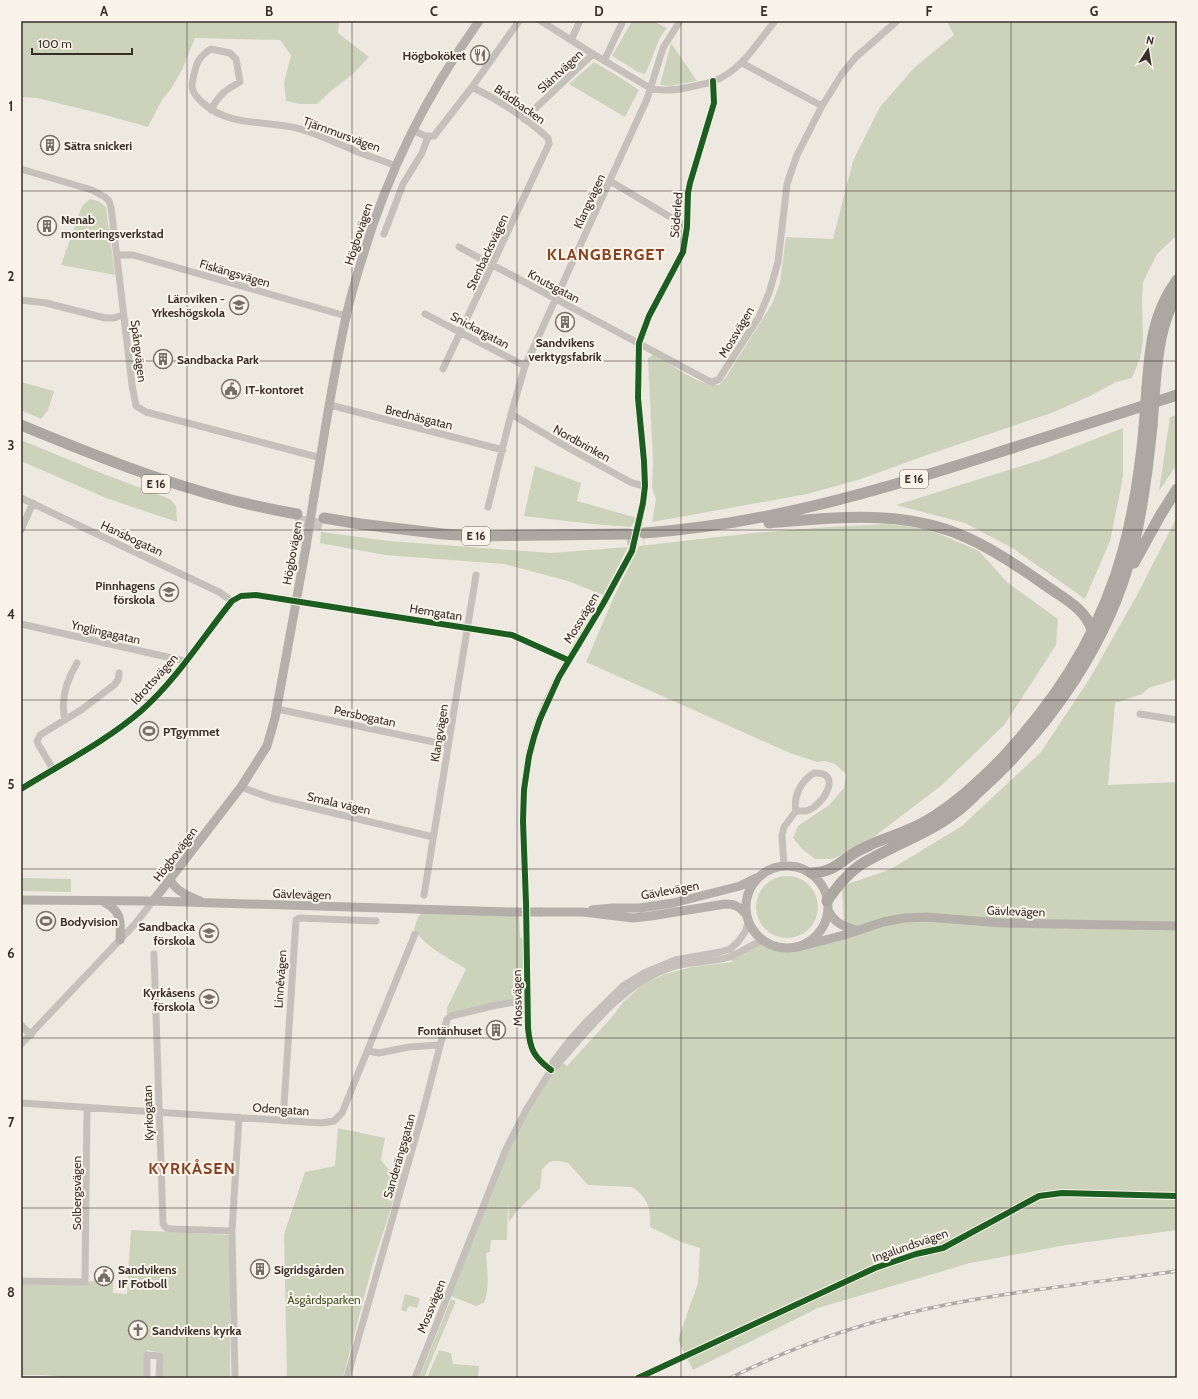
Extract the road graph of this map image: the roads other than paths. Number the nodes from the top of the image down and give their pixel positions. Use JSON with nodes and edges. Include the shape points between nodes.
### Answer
{"nodes":[{"id":1,"x":479,"y":21,"type":"edge"},
{"id":2,"x":519,"y":21,"type":"edge"},
{"id":3,"x":540,"y":21,"type":"edge"},
{"id":4,"x":580,"y":21,"type":"edge"},
{"id":5,"x":623,"y":21,"type":"edge"},
{"id":6,"x":680,"y":21,"type":"edge"},
{"id":7,"x":775,"y":21,"type":"edge"},
{"id":8,"x":896,"y":21,"type":"edge"},
{"id":9,"x":571,"y":40,"type":"junction"},
{"id":10,"x":593,"y":54,"type":"junction"},
{"id":11,"x":604,"y":61,"type":"junction"},
{"id":12,"x":742,"y":63,"type":"junction"},
{"id":13,"x":713,"y":81,"type":"junction"},
{"id":14,"x":472,"y":87,"type":"junction"},
{"id":15,"x":650,"y":88,"type":"junction"},
{"id":16,"x":822,"y":106,"type":"junction"},
{"id":17,"x":211,"y":110,"type":"junction"},
{"id":18,"x":524,"y":119,"type":"junction"},
{"id":19,"x":413,"y":130,"type":"junction"},
{"id":20,"x":428,"y":137,"type":"junction"},
{"id":21,"x":549,"y":144,"type":"joint"},
{"id":22,"x":395,"y":166,"type":"junction"},
{"id":23,"x":21,"y":169,"type":"edge"},
{"id":24,"x":610,"y":181,"type":"junction"},
{"id":25,"x":687,"y":227,"type":"junction"},
{"id":26,"x":384,"y":234,"type":"dead end"},
{"id":27,"x":459,"y":247,"type":"dead end"},
{"id":28,"x":117,"y":255,"type":"junction"},
{"id":29,"x":493,"y":265,"type":"junction"},
{"id":30,"x":1177,"y":280,"type":"edge"},
{"id":31,"x":1177,"y":294,"type":"edge"},
{"id":32,"x":21,"y":300,"type":"edge"},
{"id":33,"x":555,"y":300,"type":"junction"},
{"id":34,"x":425,"y":314,"type":"dead end"},
{"id":35,"x":123,"y":315,"type":"junction"},
{"id":36,"x":346,"y":316,"type":"junction"},
{"id":37,"x":461,"y":333,"type":"junction"},
{"id":38,"x":639,"y":343,"type":"junction"},
{"id":39,"x":525,"y":366,"type":"junction"},
{"id":40,"x":443,"y":369,"type":"dead end"},
{"id":41,"x":1151,"y":386,"type":"junction"},
{"id":42,"x":1177,"y":395,"type":"edge"},
{"id":43,"x":1177,"y":402,"type":"edge"},
{"id":44,"x":330,"y":405,"type":"junction"},
{"id":45,"x":511,"y":414,"type":"junction"},
{"id":46,"x":21,"y":425,"type":"edge"},
{"id":47,"x":1148,"y":427,"type":"junction"},
{"id":48,"x":21,"y":432,"type":"edge"},
{"id":49,"x":504,"y":450,"type":"junction"},
{"id":50,"x":321,"y":458,"type":"junction"},
{"id":51,"x":645,"y":486,"type":"junction"},
{"id":52,"x":1177,"y":489,"type":"edge"},
{"id":53,"x":21,"y":498,"type":"edge"},
{"id":54,"x":33,"y":504,"type":"junction"},
{"id":55,"x":488,"y":507,"type":"dead end"},
{"id":56,"x":323,"y":522,"type":"tunnel mouth"},
{"id":57,"x":779,"y":522,"type":"junction"},
{"id":58,"x":21,"y":530,"type":"edge"},
{"id":59,"x":642,"y":532,"type":"junction"},
{"id":60,"x":628,"y":537,"type":"tunnel mouth"},
{"id":61,"x":476,"y":575,"type":"dead end"},
{"id":62,"x":1121,"y":587,"type":"junction"},
{"id":63,"x":232,"y":601,"type":"junction"},
{"id":64,"x":296,"y":601,"type":"junction"},
{"id":65,"x":21,"y":624,"type":"edge"},
{"id":66,"x":467,"y":628,"type":"junction"},
{"id":67,"x":1092,"y":630,"type":"junction"},
{"id":68,"x":568,"y":660,"type":"junction"},
{"id":69,"x":185,"y":661,"type":"junction"},
{"id":70,"x":77,"y":663,"type":"dead end"},
{"id":71,"x":120,"y":673,"type":"dead end"},
{"id":72,"x":277,"y":709,"type":"junction"},
{"id":73,"x":1140,"y":714,"type":"dead end"},
{"id":74,"x":65,"y":720,"type":"junction"},
{"id":75,"x":1177,"y":720,"type":"edge"},
{"id":76,"x":448,"y":745,"type":"junction"},
{"id":77,"x":53,"y":769,"type":"junction"},
{"id":78,"x":241,"y":787,"type":"junction"},
{"id":79,"x":21,"y":789,"type":"edge"},
{"id":80,"x":796,"y":811,"type":"junction"},
{"id":81,"x":434,"y":837,"type":"junction"},
{"id":82,"x":784,"y":867,"type":"junction"},
{"id":83,"x":811,"y":873,"type":"junction"},
{"id":84,"x":758,"y":877,"type":"junction"},
{"id":85,"x":170,"y":880,"type":"junction"},
{"id":86,"x":424,"y":895,"type":"dead end"},
{"id":87,"x":21,"y":900,"type":"edge"},
{"id":88,"x":101,"y":901,"type":"junction"},
{"id":89,"x":153,"y":902,"type":"junction"},
{"id":90,"x":204,"y":903,"type":"junction"},
{"id":91,"x":526,"y":903,"type":"dead end"},
{"id":92,"x":827,"y":905,"type":"junction"},
{"id":93,"x":583,"y":912,"type":"junction"},
{"id":94,"x":745,"y":912,"type":"junction"},
{"id":95,"x":526,"y":917,"type":"dead end"},
{"id":96,"x":376,"y":921,"type":"dead end"},
{"id":97,"x":748,"y":923,"type":"junction"},
{"id":98,"x":1177,"y":926,"type":"edge"},
{"id":99,"x":856,"y":930,"type":"junction"},
{"id":100,"x":416,"y":934,"type":"dead end"},
{"id":101,"x":120,"y":940,"type":"junction"},
{"id":102,"x":762,"y":941,"type":"junction"},
{"id":103,"x":798,"y":947,"type":"junction"},
{"id":104,"x":154,"y":954,"type":"dead end"},
{"id":105,"x":698,"y":959,"type":"junction"},
{"id":106,"x":528,"y":1000,"type":"junction"},
{"id":107,"x":21,"y":1025,"type":"edge"},
{"id":108,"x":30,"y":1035,"type":"junction"},
{"id":109,"x":21,"y":1044,"type":"edge"},
{"id":110,"x":439,"y":1045,"type":"junction"},
{"id":111,"x":368,"y":1051,"type":"junction"},
{"id":112,"x":551,"y":1070,"type":"junction"},
{"id":113,"x":21,"y":1103,"type":"edge"},
{"id":114,"x":87,"y":1108,"type":"junction"},
{"id":115,"x":159,"y":1112,"type":"junction"},
{"id":116,"x":239,"y":1117,"type":"junction"},
{"id":117,"x":283,"y":1121,"type":"junction"},
{"id":118,"x":1177,"y":1196,"type":"edge"},
{"id":119,"x":232,"y":1231,"type":"junction"},
{"id":120,"x":21,"y":1281,"type":"edge"},
{"id":121,"x":147,"y":1378,"type":"edge"},
{"id":122,"x":158,"y":1378,"type":"edge"},
{"id":123,"x":235,"y":1378,"type":"edge"},
{"id":124,"x":347,"y":1378,"type":"edge"},
{"id":125,"x":415,"y":1378,"type":"edge"},
{"id":126,"x":638,"y":1378,"type":"edge"}],
"edges":[{"from":1,"to":19,"type":"main road","name":"Högbovägen","via":[[450,64]]},
{"from":2,"to":14,"type":"street"},
{"from":3,"to":9,"type":"street"},
{"from":4,"to":9,"type":"street"},
{"from":5,"to":11,"type":"street"},
{"from":6,"to":15,"type":"street","name":"Klangvägen","via":[[663,48]]},
{"from":7,"to":12,"type":"street"},
{"from":8,"to":16,"type":"street","name":"Mossvägen","via":[[856,57]]},
{"from":9,"to":10,"type":"street"},
{"from":10,"to":11,"type":"street"},
{"from":10,"to":18,"type":"street","name":"Släntvägen"},
{"from":11,"to":15,"type":"street"},
{"from":12,"to":13,"type":"street"},
{"from":12,"to":16,"type":"street"},
{"from":13,"to":15,"type":"street","via":[[670,90],[658,91]]},
{"from":13,"to":25,"type":"street","name":"Söderled","via":[[714,103],[688,193]]},
{"from":14,"to":18,"type":"street","name":"Brådbacken","via":[[484,92]]},
{"from":14,"to":20,"type":"street","via":[[436,134]]},
{"from":15,"to":24,"type":"street","name":"Klangvägen"},
{"from":16,"to":38,"type":"street","name":"Mossvägen","via":[[797,155],[787,184],[778,262],[769,293],[759,317],[721,378],[709,381]]},
{"from":17,"to":17,"type":"street","name":"Tjärnmursvägen","via":[[195,96],[192,88],[196,63],[202,54],[211,49],[230,54],[236,59],[240,82],[221,94]]},
{"from":17,"to":22,"type":"street","name":"Tjärnmursvägen","via":[[231,119],[280,124],[306,131]]},
{"from":18,"to":21,"type":"street","name":"Brådbacken","via":[[548,138]]},
{"from":19,"to":20,"type":"street"},
{"from":19,"to":22,"type":"main road","name":"Högbovägen"},
{"from":20,"to":26,"type":"street","via":[[422,154],[403,184]]},
{"from":21,"to":29,"type":"street","name":"Stenbacksvägen"},
{"from":22,"to":36,"type":"main road","name":"Högbovägen","via":[[373,222]]},
{"from":23,"to":28,"type":"street","name":"Spångvägen","via":[[82,187],[105,197],[111,207]]},
{"from":24,"to":25,"type":"street"},
{"from":24,"to":33,"type":"street","name":"Klangvägen"},
{"from":25,"to":38,"type":"street","name":"Söderled","via":[[680,260],[650,316]]},
{"from":27,"to":29,"type":"street","name":"Knutsgatan"},
{"from":28,"to":35,"type":"street","name":"Spångvägen"},
{"from":28,"to":36,"type":"street","name":"Fiskängsvägen","via":[[133,255]]},
{"from":29,"to":33,"type":"street","name":"Knutsgatan"},
{"from":29,"to":37,"type":"street","name":"Stenbacksvägen"},
{"from":30,"to":41,"type":"highway","via":[[1161,305],[1156,322],[1150,355]]},
{"from":31,"to":41,"type":"highway","via":[[1164,324]]},
{"from":32,"to":35,"type":"street","via":[[46,303],[105,318]]},
{"from":33,"to":38,"type":"street","name":"Knutsgatan"},
{"from":33,"to":39,"type":"street","name":"Klangvägen"},
{"from":34,"to":37,"type":"street","name":"Snickargatan"},
{"from":35,"to":50,"type":"street","name":"Spångvägen","via":[[136,406],[146,412]]},
{"from":36,"to":44,"type":"main road","name":"Högbovägen"},
{"from":37,"to":39,"type":"street","name":"Snickargatan"},
{"from":37,"to":40,"type":"street","name":"Stenbacksvägen"},
{"from":38,"to":51,"type":"street","name":"Mossvägen","via":[[638,398]]},
{"from":39,"to":45,"type":"street","name":"Klangvägen"},
{"from":41,"to":47,"type":"highway","bridge":true},
{"from":42,"to":59,"type":"highway","number":"E 16","via":[[849,498],[778,515],[691,528]]},
{"from":43,"to":57,"type":"highway","number":"E 16","via":[[927,482]]},
{"from":44,"to":49,"type":"street","name":"Brednäsgatan"},
{"from":44,"to":50,"type":"main road","name":"Högbovägen"},
{"from":45,"to":49,"type":"street","name":"Klangvägen"},
{"from":45,"to":51,"type":"street","name":"Nordbrinken","via":[[632,483]]},
{"from":46,"to":48,"type":"highway","number":"E 16","via":[[127,468],[296,517],[259,514],[184,493],[125,474]]},
{"from":47,"to":62,"type":"highway","via":[[1146,484],[1133,549]]},
{"from":47,"to":67,"type":"highway","via":[[1123,552]]},
{"from":49,"to":55,"type":"street","name":"Klangvägen"},
{"from":50,"to":64,"type":"main road","name":"Högbovägen","bridge":true},
{"from":51,"to":59,"type":"street","name":"Mossvägen"},
{"from":52,"to":62,"type":"highway"},
{"from":53,"to":54,"type":"street","name":"Hansbogatan"},
{"from":54,"to":58,"type":"street"},
{"from":54,"to":63,"type":"street","name":"Hansbogatan","via":[[219,592]]},
{"from":56,"to":60,"type":"highway","number":"E 16","via":[[444,534]]},
{"from":57,"to":59,"type":"highway","number":"E 16","via":[[689,534]]},
{"from":57,"to":67,"type":"highway","via":[[892,518],[916,521],[952,532],[1002,556],[1075,606],[1087,617]]},
{"from":59,"to":68,"type":"street","name":"Mossvägen","bridge":true,"via":[[603,604]]},
{"from":61,"to":66,"type":"street","name":"Klangvägen"},
{"from":62,"to":92,"type":"highway","via":[[1091,653],[1070,688],[1024,747],[956,812],[934,827],[850,872]]},
{"from":63,"to":64,"type":"street","via":[[246,595]]},
{"from":63,"to":69,"type":"street","name":"Idrottsvägen"},
{"from":64,"to":66,"type":"street","name":"Hemgatan"},
{"from":64,"to":72,"type":"main road","name":"Högbovägen"},
{"from":65,"to":69,"type":"street","name":"Ynglingagatan"},
{"from":66,"to":68,"type":"street","name":"Hemgatan","via":[[512,635]]},
{"from":66,"to":76,"type":"street","name":"Klangvägen"},
{"from":67,"to":83,"type":"highway","via":[[1042,713],[991,769],[957,799],[911,830],[856,852],[832,869]]},
{"from":68,"to":91,"type":"street","name":"Mossvägen","via":[[548,699],[529,756],[523,821]]},
{"from":69,"to":77,"type":"street","name":"Idrottsvägen","via":[[158,694],[130,720]]},
{"from":70,"to":74,"type":"street","via":[[66,686],[62,707]]},
{"from":71,"to":74,"type":"street","via":[[114,685]]},
{"from":72,"to":76,"type":"street","name":"Persbogatan"},
{"from":72,"to":78,"type":"main road","name":"Högbovägen","via":[[266,746]]},
{"from":73,"to":75,"type":"street"},
{"from":74,"to":77,"type":"street","via":[[40,735],[37,741]]},
{"from":76,"to":81,"type":"street","name":"Klangvägen"},
{"from":77,"to":79,"type":"street","name":"Idrottsvägen"},
{"from":78,"to":81,"type":"street","name":"Smala vägen","via":[[271,798]]},
{"from":78,"to":85,"type":"main road","name":"Högbovägen"},
{"from":80,"to":80,"type":"street","via":[[810,809],[825,795],[830,785],[824,774],[814,773],[801,786],[796,795]]},
{"from":80,"to":82,"type":"street","via":[[784,827],[782,835]]},
{"from":81,"to":86,"type":"street","name":"Klangvägen"},
{"from":82,"to":83,"type":"main road","via":[[794,867]]},
{"from":82,"to":84,"type":"main road","via":[[770,870]]},
{"from":83,"to":92,"type":"main road","via":[[826,893]]},
{"from":84,"to":93,"type":"main road","name":"Gävlevägen","via":[[740,886],[673,903]]},
{"from":84,"to":94,"type":"main road","via":[[749,890]]},
{"from":85,"to":89,"type":"main road","name":"Högbovägen"},
{"from":85,"to":90,"type":"main road","via":[[180,892]]},
{"from":87,"to":88,"type":"main road","name":"Gävlevägen"},
{"from":88,"to":89,"type":"main road","name":"Gävlevägen"},
{"from":88,"to":101,"type":"main road","via":[[120,916]]},
{"from":89,"to":90,"type":"main road","name":"Gävlevägen"},
{"from":89,"to":101,"type":"street","name":"Högbovägen"},
{"from":90,"to":93,"type":"main road","name":"Gävlevägen","bridge":true},
{"from":92,"to":99,"type":"main road","via":[[836,921],[842,926]]},
{"from":92,"to":103,"type":"main road","via":[[825,922],[818,934]]},
{"from":93,"to":94,"type":"main road","name":"Gävlevägen","via":[[633,918],[725,904],[733,904]]},
{"from":94,"to":97,"type":"main road"},
{"from":95,"to":106,"type":"street","name":"Mossvägen"},
{"from":96,"to":117,"type":"street","name":"Linnévägen","via":[[299,918],[296,920]]},
{"from":97,"to":102,"type":"main road"},
{"from":97,"to":105,"type":"street","name":"Mossvägen","via":[[745,932],[730,949]]},
{"from":98,"to":99,"type":"main road","name":"Gävlevägen","via":[[1002,923],[926,917],[904,918]]},
{"from":99,"to":103,"type":"main road","name":"Gävlevägen"},
{"from":100,"to":111,"type":"street","name":"Odengatan"},
{"from":101,"to":108,"type":"street","name":"Högbovägen"},
{"from":102,"to":103,"type":"main road","via":[[777,947]]},
{"from":102,"to":105,"type":"street","name":"Mossvägen","via":[[728,957]]},
{"from":104,"to":115,"type":"street","name":"Kyrkogatan"},
{"from":105,"to":112,"type":"street","name":"Mossvägen","via":[[675,960],[659,965],[623,986],[570,1040],[553,1062]]},
{"from":106,"to":110,"type":"street","name":"Sanderängsgatan","via":[[497,1005],[449,1018]]},
{"from":106,"to":112,"type":"street","name":"Mossvägen","via":[[531,1048],[538,1059]]},
{"from":107,"to":108,"type":"street"},
{"from":108,"to":109,"type":"street","name":"Högbovägen"},
{"from":110,"to":111,"type":"street","via":[[409,1047],[379,1054]]},
{"from":110,"to":124,"type":"street","name":"Sanderängsgatan","via":[[422,1116]]},
{"from":111,"to":117,"type":"street","name":"Odengatan","via":[[339,1118],[328,1123]]},
{"from":112,"to":125,"type":"street","name":"Mossvägen","via":[[506,1149]]},
{"from":113,"to":114,"type":"street","name":"Odengatan"},
{"from":114,"to":115,"type":"street","name":"Odengatan"},
{"from":114,"to":120,"type":"street","name":"Solbergsvägen","via":[[86,1282]]},
{"from":115,"to":116,"type":"street","name":"Odengatan"},
{"from":115,"to":119,"type":"street","name":"Kyrkogatan","via":[[164,1227]]},
{"from":116,"to":117,"type":"street","name":"Odengatan"},
{"from":116,"to":119,"type":"street"},
{"from":118,"to":126,"type":"street","name":"Ingalundsvägen","via":[[1062,1193],[1039,1196],[943,1248],[874,1268]]},
{"from":119,"to":123,"type":"street"},
{"from":121,"to":122,"type":"street","via":[[148,1355],[160,1356]]}]}
